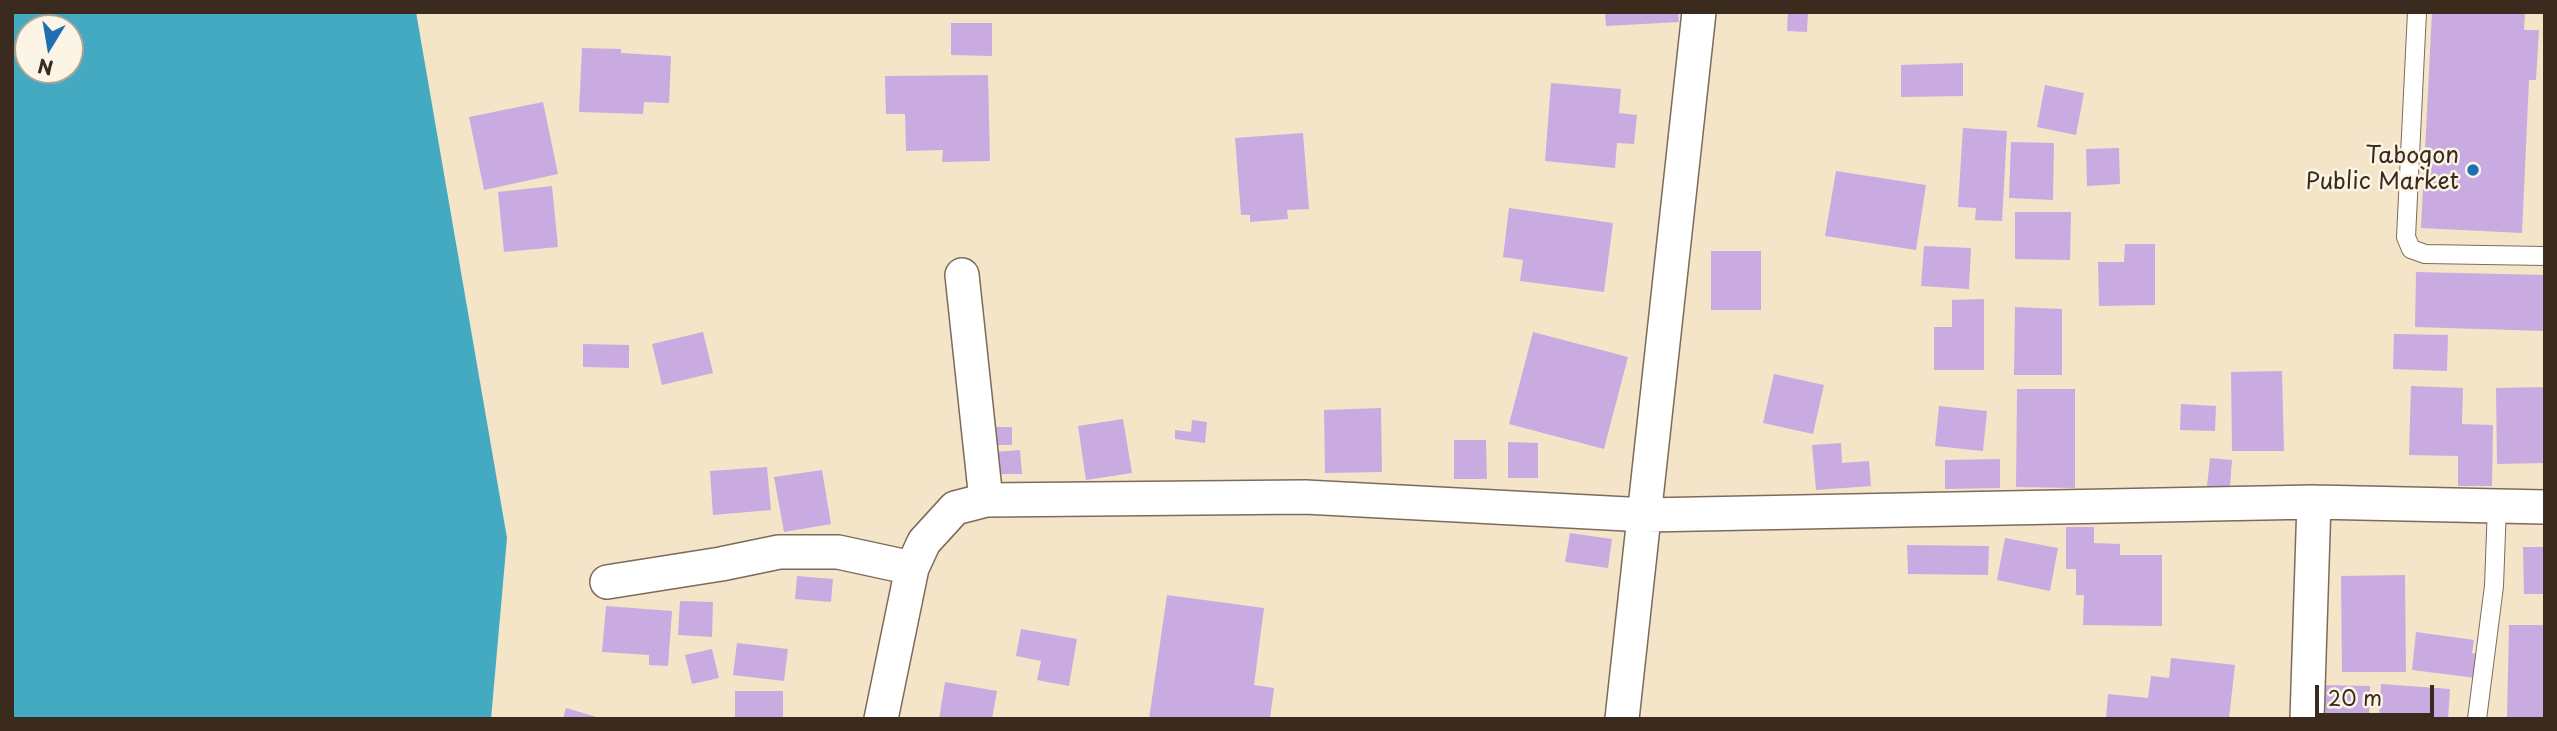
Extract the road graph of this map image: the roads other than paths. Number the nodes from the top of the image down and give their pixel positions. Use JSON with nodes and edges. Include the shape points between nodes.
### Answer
{"nodes":[{"id":1,"x":1699,"y":12,"type":"edge"},
{"id":2,"x":2417,"y":12,"type":"edge"},
{"id":3,"x":2545,"y":256,"type":"edge"},
{"id":4,"x":962,"y":275,"type":"dead end"},
{"id":5,"x":986,"y":500,"type":"junction"},
{"id":6,"x":2314,"y":502,"type":"junction"},
{"id":7,"x":2497,"y":506,"type":"junction"},
{"id":8,"x":2545,"y":507,"type":"edge"},
{"id":9,"x":1646,"y":515,"type":"junction"},
{"id":10,"x":912,"y":568,"type":"junction"},
{"id":11,"x":607,"y":582,"type":"dead end"},
{"id":12,"x":881,"y":719,"type":"edge"},
{"id":13,"x":1622,"y":719,"type":"edge"},
{"id":14,"x":2307,"y":719,"type":"edge"},
{"id":15,"x":2477,"y":719,"type":"edge"}],
"edges":[{"from":1,"to":9,"type":"street"},
{"from":2,"to":3,"type":"lane","via":[[2406,237],[2411,249],[2425,254]]},
{"from":4,"to":5,"type":"street"},
{"from":5,"to":9,"type":"street","via":[[1305,497]]},
{"from":5,"to":10,"type":"street","via":[[955,509],[924,542]]},
{"from":6,"to":7,"type":"street"},
{"from":6,"to":9,"type":"street"},
{"from":6,"to":14,"type":"street"},
{"from":7,"to":8,"type":"street"},
{"from":7,"to":15,"type":"lane","via":[[2494,586]]},
{"from":9,"to":13,"type":"street"},
{"from":10,"to":11,"type":"street","via":[[838,552],[779,552]]},
{"from":10,"to":12,"type":"street"}]}
